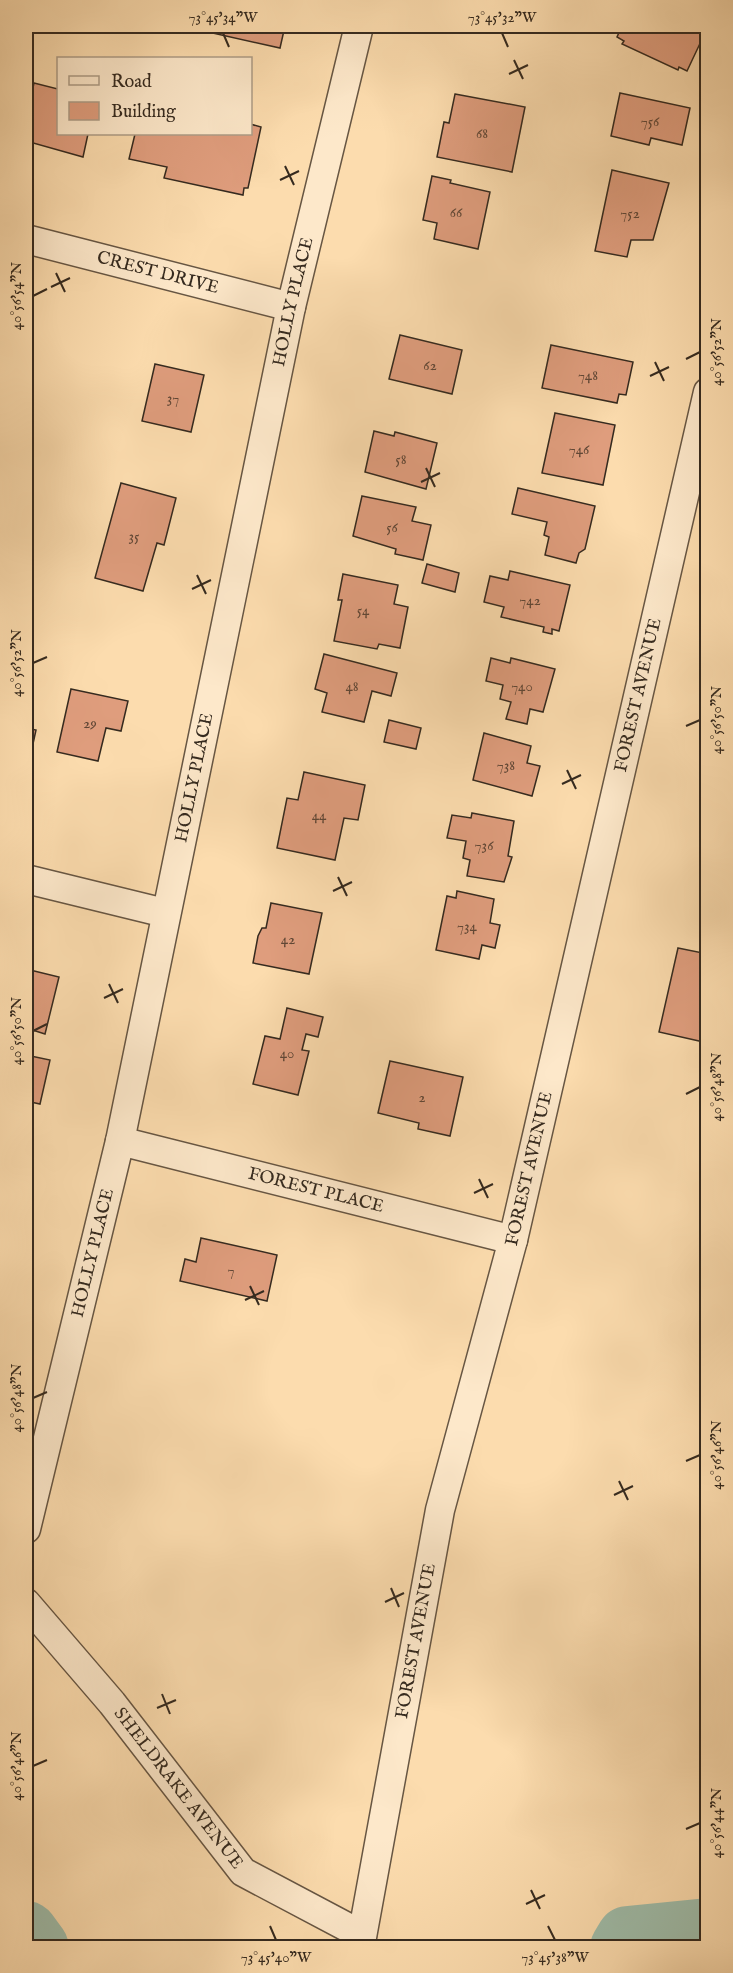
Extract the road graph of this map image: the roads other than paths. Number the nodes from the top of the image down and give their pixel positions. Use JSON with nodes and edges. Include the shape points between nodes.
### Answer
{"nodes":[{"id":1,"x":359,"y":26,"type":"edge"},
{"id":2,"x":26,"y":239,"type":"edge"},
{"id":3,"x":291,"y":307,"type":"junction"},
{"id":4,"x":708,"y":392,"type":"edge"},
{"id":5,"x":26,"y":879,"type":"edge"},
{"id":6,"x":165,"y":913,"type":"junction"},
{"id":7,"x":120,"y":1142,"type":"junction"},
{"id":8,"x":513,"y":1240,"type":"junction"},
{"id":9,"x":26,"y":1530,"type":"edge"},
{"id":10,"x":26,"y":1603,"type":"edge"},
{"id":11,"x":361,"y":1941,"type":"edge"}],
"edges":[{"from":1,"to":3,"type":"street","name":"HOLLY PLACE"},
{"from":2,"to":3,"type":"street","name":"CREST DRIVE"},
{"from":3,"to":6,"type":"street","name":"HOLLY PLACE"},
{"from":4,"to":8,"type":"street","name":"FOREST AVENUE"},
{"from":5,"to":6,"type":"street"},
{"from":6,"to":7,"type":"street","name":"HOLLY PLACE"},
{"from":7,"to":8,"type":"street","name":"FOREST PLACE"},
{"from":7,"to":9,"type":"street","name":"HOLLY PLACE"},
{"from":8,"to":11,"type":"street","name":"FOREST AVENUE","via":[[440,1510]]},
{"from":10,"to":11,"type":"street","name":"SHELDRAKE AVENUE","via":[[112,1703],[243,1872]]}]}
